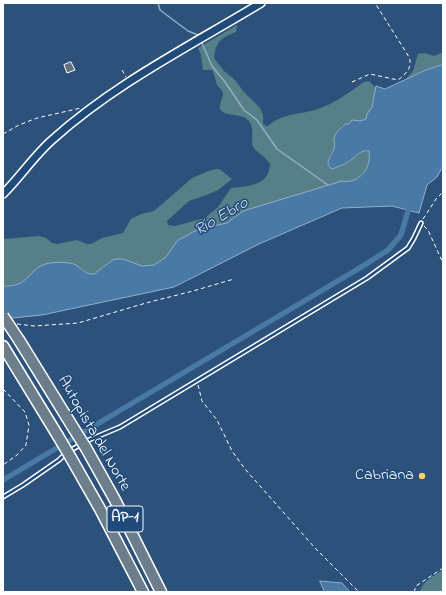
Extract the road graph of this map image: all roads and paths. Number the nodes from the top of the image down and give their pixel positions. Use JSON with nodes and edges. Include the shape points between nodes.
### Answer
{"nodes":[{"id":1,"x":261,"y":3,"type":"edge"},
{"id":2,"x":375,"y":3,"type":"edge"},
{"id":3,"x":122,"y":70,"type":"dead end"},
{"id":4,"x":129,"y":82,"type":"junction"},
{"id":5,"x":352,"y":82,"type":"dead end"},
{"id":6,"x":89,"y":110,"type":"junction"},
{"id":7,"x":3,"y":134,"type":"edge"},
{"id":8,"x":443,"y":192,"type":"edge"},
{"id":9,"x":3,"y":194,"type":"edge"},
{"id":10,"x":421,"y":223,"type":"junction"},
{"id":11,"x":443,"y":263,"type":"edge"},
{"id":12,"x":234,"y":279,"type":"dead end"},
{"id":13,"x":3,"y":316,"type":"edge"},
{"id":14,"x":16,"y":324,"type":"dead end"},
{"id":15,"x":5,"y":348,"type":"edge"},
{"id":16,"x":197,"y":381,"type":"junction"},
{"id":17,"x":3,"y":389,"type":"edge"},
{"id":18,"x":3,"y":465,"type":"edge"},
{"id":19,"x":3,"y":497,"type":"edge"},
{"id":20,"x":443,"y":568,"type":"edge"},
{"id":21,"x":143,"y":592,"type":"edge"},
{"id":22,"x":161,"y":592,"type":"edge"},
{"id":23,"x":359,"y":592,"type":"edge"},
{"id":24,"x":414,"y":592,"type":"edge"}],
"edges":[{"from":1,"to":4,"type":"street"},
{"from":2,"to":5,"type":"path","via":[[409,57],[410,66],[406,74],[398,80],[370,74]]},
{"from":3,"to":4,"type":"path"},
{"from":4,"to":6,"type":"street"},
{"from":6,"to":7,"type":"path","via":[[76,109],[37,118]]},
{"from":6,"to":9,"type":"street","via":[[51,141]]},
{"from":8,"to":10,"type":"path"},
{"from":10,"to":11,"type":"path","via":[[428,230]]},
{"from":10,"to":16,"type":"lane","via":[[408,248],[367,278]]},
{"from":12,"to":14,"type":"path","via":[[78,323],[34,326]]},
{"from":13,"to":22,"type":"highway","name":"Autopista del Norte","number":"AP-1","bridge":true,"via":[[86,448]]},
{"from":15,"to":21,"type":"highway","name":"Autopista del Norte","number":"AP-1","bridge":true,"via":[[100,509]]},
{"from":16,"to":19,"type":"lane","via":[[120,427],[74,448]]},
{"from":16,"to":23,"type":"path","via":[[202,401],[217,420],[232,451],[245,469],[315,548]]},
{"from":17,"to":18,"type":"path","via":[[25,412],[29,425],[26,445]]},
{"from":20,"to":24,"type":"path","via":[[416,586]]}]}
